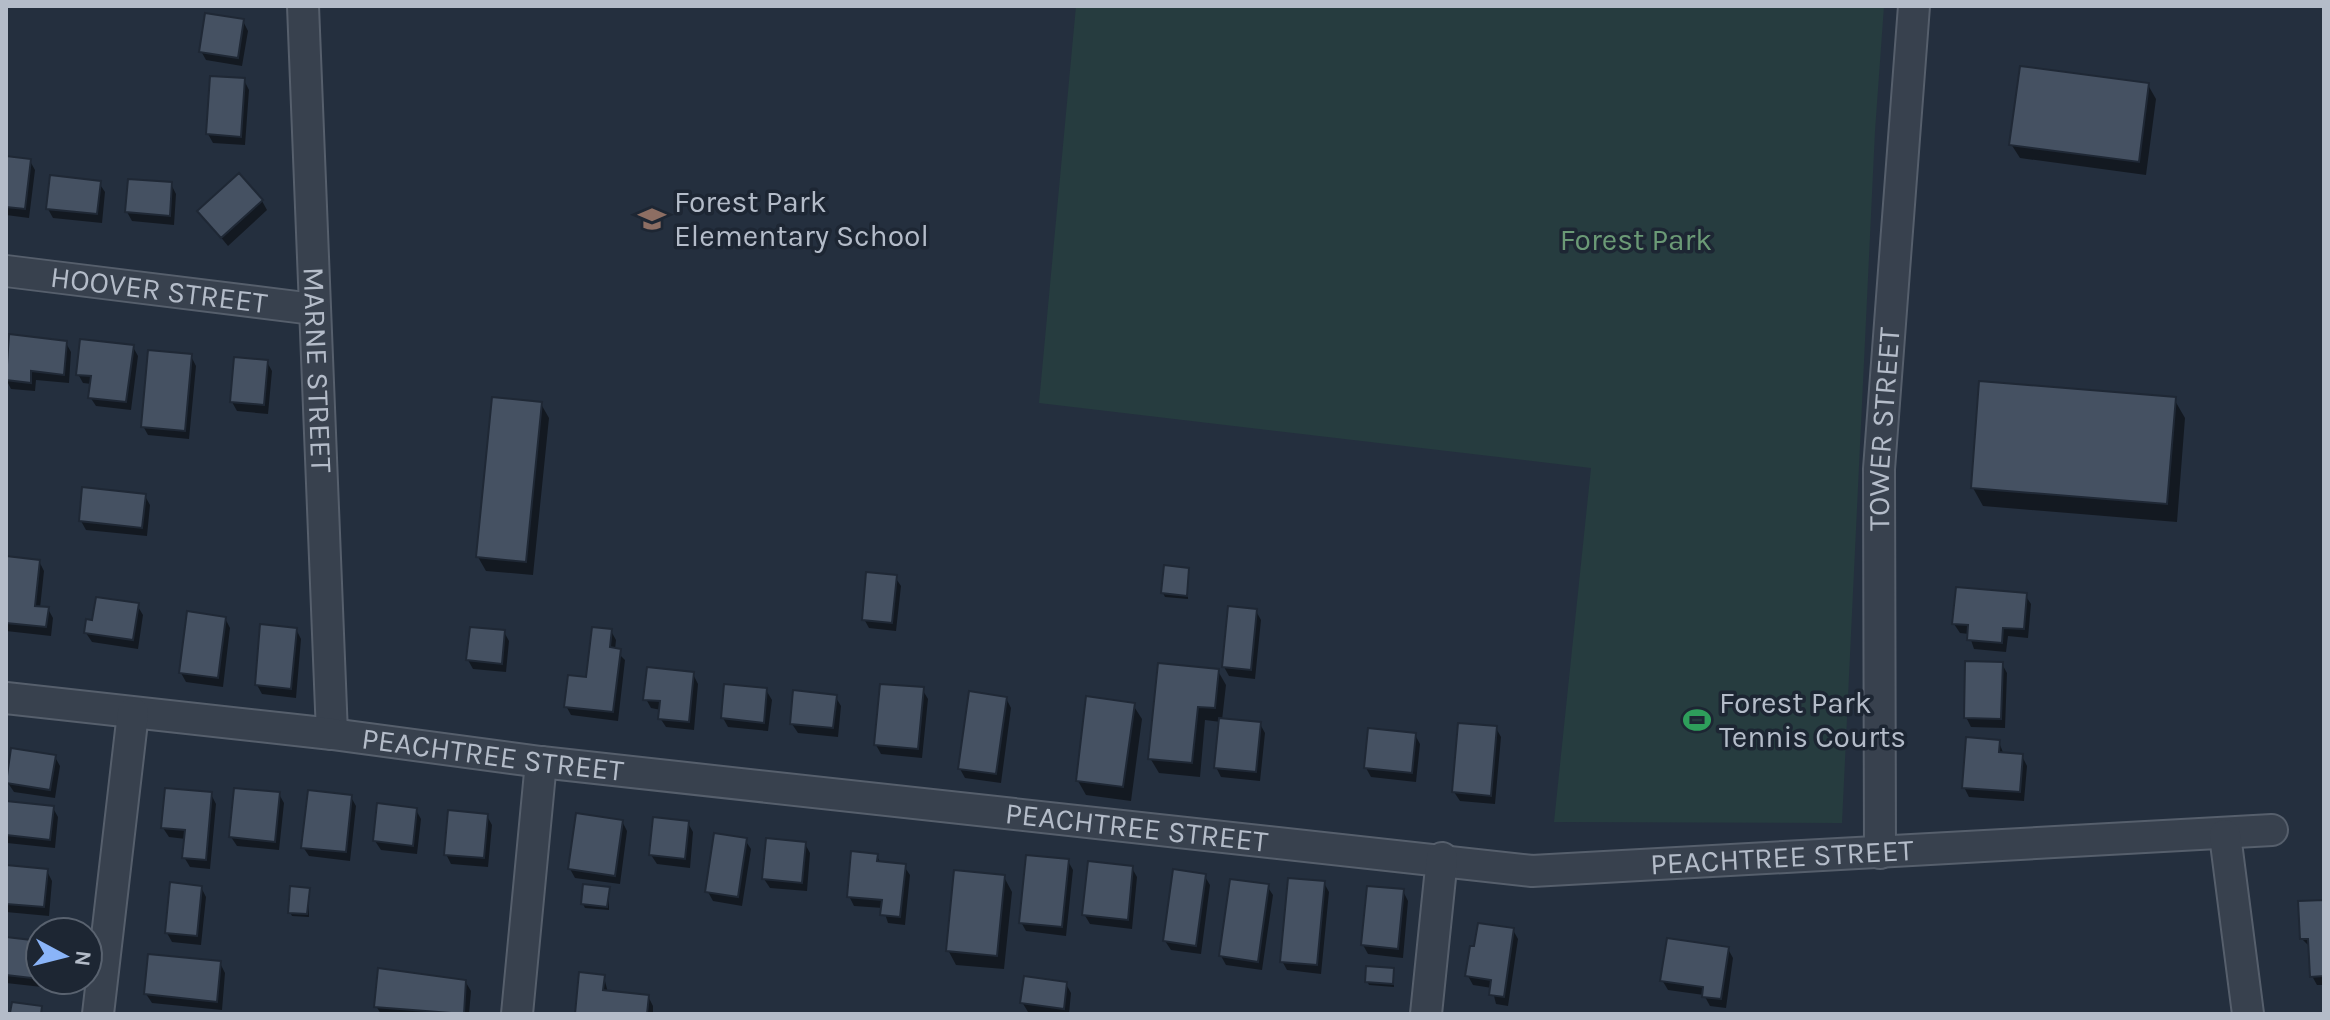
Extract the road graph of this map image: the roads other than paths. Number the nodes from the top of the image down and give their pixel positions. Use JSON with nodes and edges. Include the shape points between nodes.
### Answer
{"nodes":[{"id":1,"x":303,"y":6,"type":"edge"},
{"id":2,"x":1914,"y":6,"type":"edge"},
{"id":3,"x":6,"y":271,"type":"edge"},
{"id":4,"x":313,"y":309,"type":"junction"},
{"id":5,"x":6,"y":698,"type":"edge"},
{"id":6,"x":133,"y":713,"type":"junction"},
{"id":7,"x":332,"y":734,"type":"junction"},
{"id":8,"x":541,"y":762,"type":"junction"},
{"id":9,"x":2272,"y":830,"type":"dead end"},
{"id":10,"x":2225,"y":835,"type":"junction"},
{"id":11,"x":1880,"y":853,"type":"junction"},
{"id":12,"x":1442,"y":858,"type":"junction"},
{"id":13,"x":98,"y":1014,"type":"edge"},
{"id":14,"x":517,"y":1014,"type":"edge"},
{"id":15,"x":1426,"y":1014,"type":"edge"},
{"id":16,"x":2248,"y":1014,"type":"edge"}],
"edges":[{"from":1,"to":4,"type":"street","name":"MARNE STREET"},
{"from":2,"to":11,"type":"street","name":"TOWER STREET","via":[[1879,469]]},
{"from":3,"to":4,"type":"street","name":"HOOVER STREET"},
{"from":4,"to":7,"type":"street","name":"MARNE STREET"},
{"from":5,"to":6,"type":"street","name":"PEACHTREE STREET"},
{"from":6,"to":7,"type":"street","name":"PEACHTREE STREET"},
{"from":6,"to":13,"type":"street"},
{"from":7,"to":8,"type":"street","name":"PEACHTREE STREET"},
{"from":8,"to":12,"type":"street","name":"PEACHTREE STREET"},
{"from":8,"to":14,"type":"street"},
{"from":9,"to":10,"type":"street","name":"PEACHTREE STREET"},
{"from":10,"to":11,"type":"street","name":"PEACHTREE STREET"},
{"from":10,"to":16,"type":"street"},
{"from":11,"to":12,"type":"street","name":"PEACHTREE STREET","via":[[1532,871]]},
{"from":12,"to":15,"type":"street"}]}
